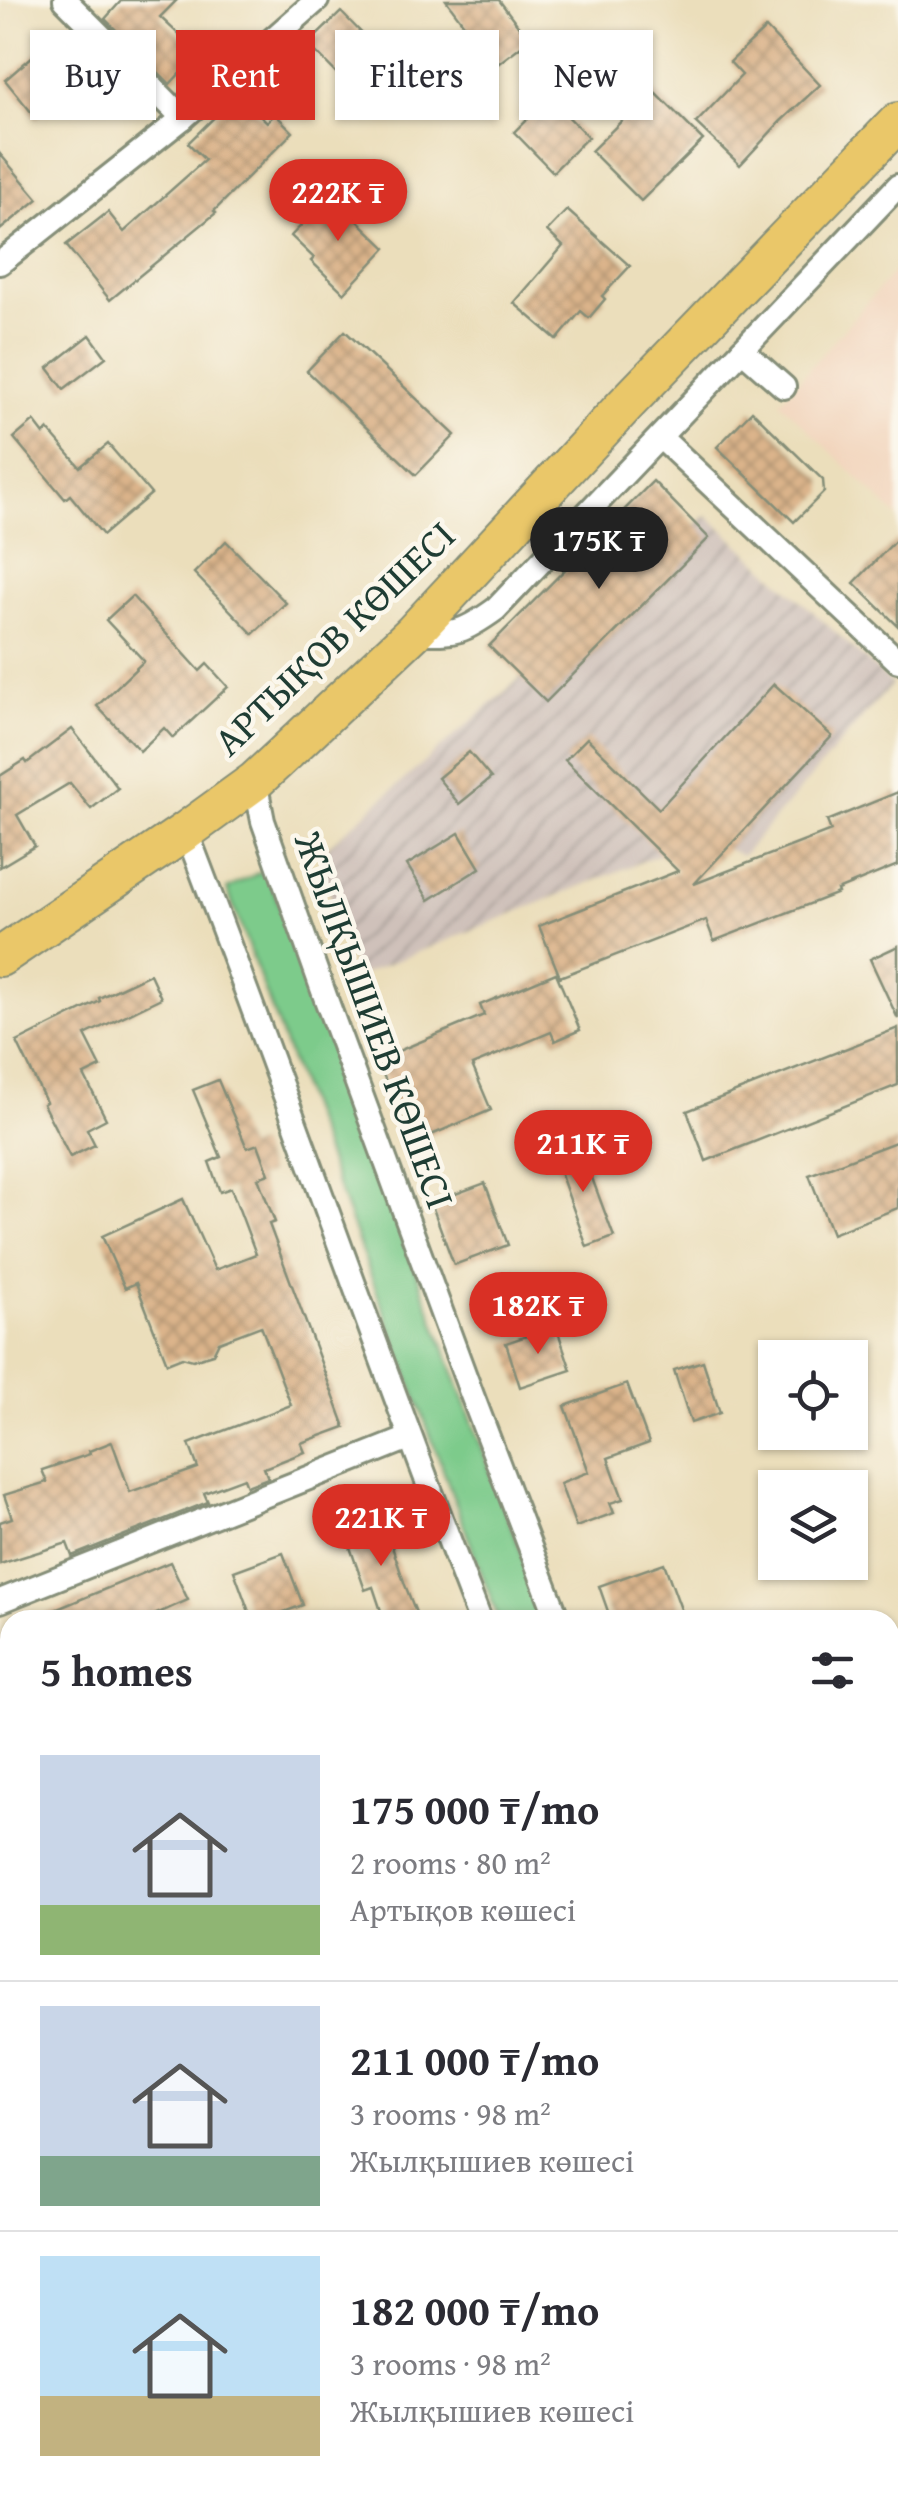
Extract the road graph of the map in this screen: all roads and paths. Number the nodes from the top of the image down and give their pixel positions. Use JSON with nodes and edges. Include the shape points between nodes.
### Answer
{"nodes":[{"id":1,"x":65,"y":0,"type":"edge"},
{"id":2,"x":316,"y":0,"type":"edge"},
{"id":3,"x":282,"y":30,"type":"edge"},
{"id":4,"x":176,"y":111,"type":"edge"},
{"id":5,"x":180,"y":120,"type":"edge"},
{"id":6,"x":898,"y":122,"type":"edge"},
{"id":7,"x":898,"y":186,"type":"edge"},
{"id":8,"x":0,"y":263,"type":"edge"},
{"id":9,"x":742,"y":350,"type":"junction"},
{"id":10,"x":784,"y":388,"type":"dead end"},
{"id":11,"x":660,"y":437,"type":"junction"},
{"id":12,"x":413,"y":633,"type":"junction"},
{"id":13,"x":898,"y":661,"type":"edge"},
{"id":14,"x":255,"y":781,"type":"junction"},
{"id":15,"x":186,"y":832,"type":"junction"},
{"id":16,"x":0,"y":956,"type":"edge"},
{"id":17,"x":410,"y":1438,"type":"junction"},
{"id":18,"x":0,"y":1600,"type":"edge"},
{"id":19,"x":476,"y":1610,"type":"edge"},
{"id":20,"x":554,"y":1610,"type":"edge"}],
"edges":[{"from":1,"to":4,"type":"street"},
{"from":2,"to":3,"type":"street"},
{"from":5,"to":8,"type":"street"},
{"from":6,"to":12,"type":"highway","name":"АРТЫҚОВ КӨШЕСІ"},
{"from":7,"to":9,"type":"street"},
{"from":9,"to":10,"type":"street"},
{"from":9,"to":11,"type":"street"},
{"from":11,"to":12,"type":"street","via":[[496,610],[454,633]]},
{"from":11,"to":13,"type":"street"},
{"from":12,"to":14,"type":"highway","name":"АРТЫҚОВ КӨШЕСІ"},
{"from":14,"to":15,"type":"highway","name":"АРТЫҚОВ КӨШЕСІ"},
{"from":14,"to":20,"type":"street","name":"ЖЫЛҚЫШИЕВ КӨШЕСІ","via":[[326,1002]]},
{"from":15,"to":16,"type":"highway","name":"АРТЫҚОВ КӨШЕСІ"},
{"from":15,"to":17,"type":"street"},
{"from":17,"to":18,"type":"street"},
{"from":17,"to":19,"type":"street"}]}
